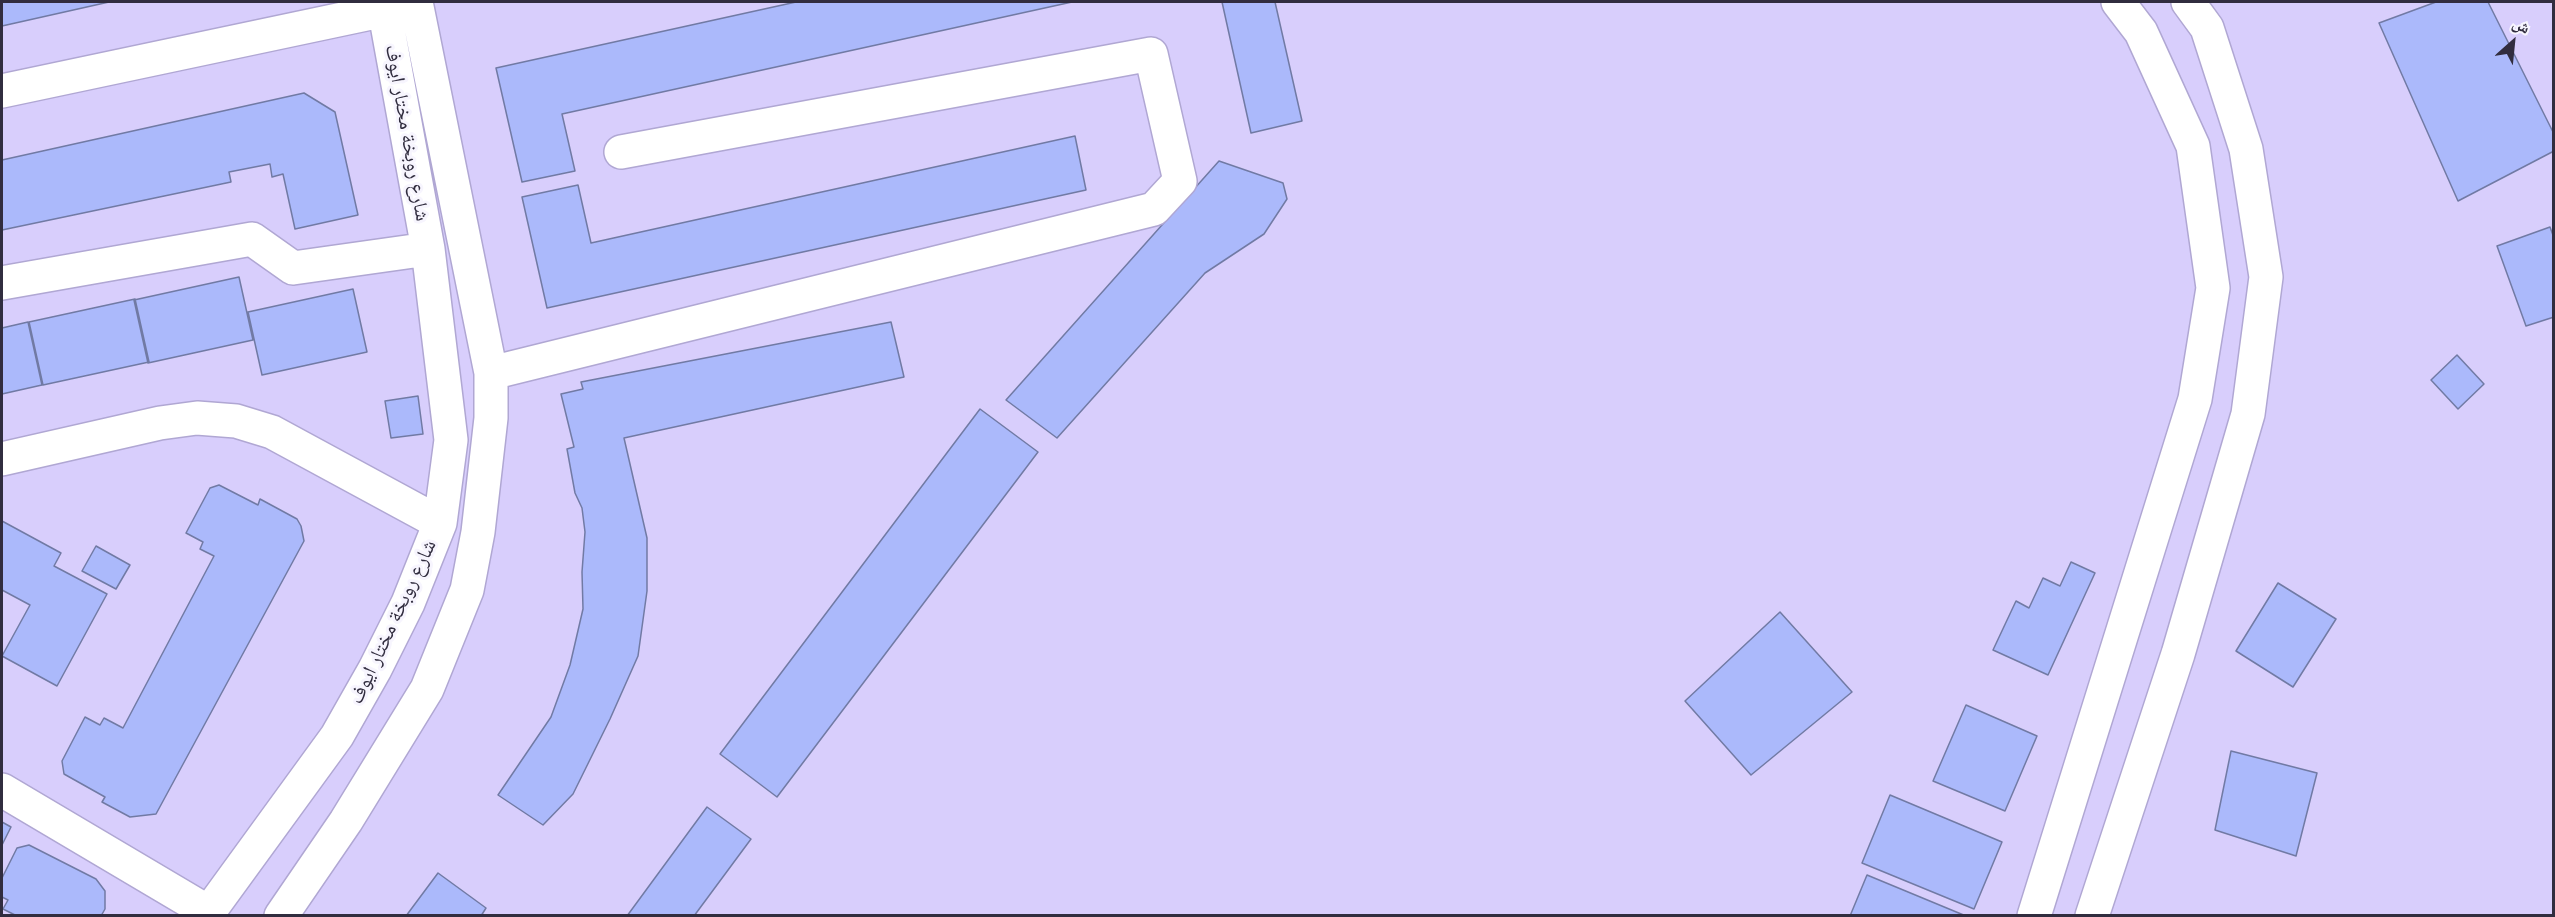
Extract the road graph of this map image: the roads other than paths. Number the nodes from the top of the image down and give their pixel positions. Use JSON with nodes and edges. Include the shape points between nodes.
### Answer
{"nodes":[{"id":1,"x":416,"y":2,"type":"edge"},
{"id":2,"x":2118,"y":2,"type":"edge"},
{"id":3,"x":2188,"y":2,"type":"edge"},
{"id":4,"x":384,"y":6,"type":"edge"},
{"id":5,"x":2,"y":91,"type":"edge"},
{"id":6,"x":621,"y":152,"type":"dead end"},
{"id":7,"x":428,"y":249,"type":"junction"},
{"id":8,"x":2,"y":283,"type":"edge"},
{"id":9,"x":492,"y":373,"type":"junction"},
{"id":10,"x":2,"y":459,"type":"edge"},
{"id":11,"x":440,"y":523,"type":"junction"},
{"id":12,"x":2,"y":790,"type":"edge"},
{"id":13,"x":207,"y":914,"type":"edge"},
{"id":14,"x":281,"y":915,"type":"edge"},
{"id":15,"x":2034,"y":915,"type":"edge"},
{"id":16,"x":2092,"y":915,"type":"edge"}],
"edges":[{"from":1,"to":9,"type":"street","name":"شارع روبخة مختار ايوف"},
{"from":2,"to":15,"type":"street","via":[[2141,32],[2193,146],[2213,288],[2195,399]]},
{"from":3,"to":16,"type":"street","via":[[2207,28],[2246,149],[2266,278],[2248,414],[2178,654]]},
{"from":4,"to":5,"type":"street"},
{"from":4,"to":7,"type":"street","name":"شارع روبخة مختار ايوف"},
{"from":6,"to":9,"type":"street","via":[[1151,54],[1180,181],[1154,209]]},
{"from":7,"to":8,"type":"street","via":[[293,268],[252,239]]},
{"from":7,"to":11,"type":"street","name":"شارع روبخة مختار ايوف","via":[[451,440]]},
{"from":9,"to":14,"type":"street","name":"شارع روبخة مختار ايوف","via":[[478,532],[467,590],[427,688],[346,821]]},
{"from":10,"to":11,"type":"street","via":[[160,423],[197,418],[236,421],[272,432]]},
{"from":11,"to":13,"type":"street","name":"شارع روبخة مختار ايوف","via":[[408,603],[337,736]]},
{"from":12,"to":13,"type":"street"}]}
